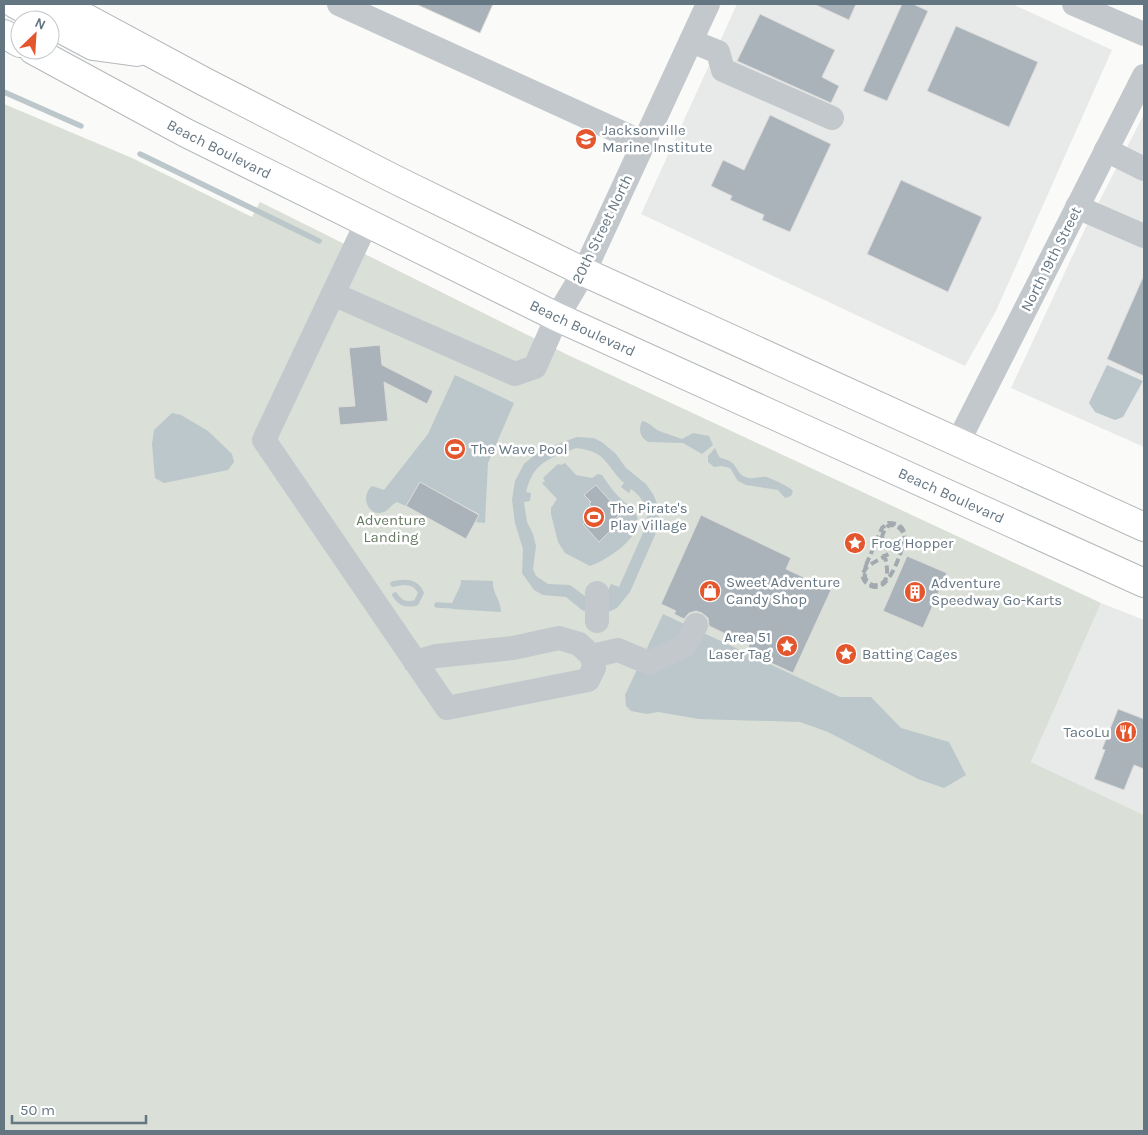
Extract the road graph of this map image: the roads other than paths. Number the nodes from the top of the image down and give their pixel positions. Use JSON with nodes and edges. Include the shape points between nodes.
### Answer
{"nodes":[{"id":1,"x":15,"y":4,"type":"edge"},
{"id":2,"x":60,"y":4,"type":"edge"},
{"id":3,"x":339,"y":4,"type":"edge"},
{"id":4,"x":708,"y":4,"type":"edge"},
{"id":5,"x":1074,"y":4,"type":"edge"},
{"id":6,"x":26,"y":10,"type":"edge"},
{"id":7,"x":60,"y":28,"type":"edge"},
{"id":8,"x":1144,"y":34,"type":"edge"},
{"id":9,"x":691,"y":41,"type":"junction"},
{"id":10,"x":153,"y":54,"type":"junction"},
{"id":11,"x":51,"y":60,"type":"edge"},
{"id":12,"x":1144,"y":76,"type":"edge"},
{"id":13,"x":832,"y":118,"type":"dead end"},
{"id":14,"x":644,"y":143,"type":"junction"},
{"id":15,"x":1106,"y":150,"type":"junction"},
{"id":16,"x":1144,"y":169,"type":"edge"},
{"id":17,"x":1077,"y":207,"type":"junction"},
{"id":18,"x":366,"y":224,"type":"junction"},
{"id":19,"x":1144,"y":236,"type":"edge"},
{"id":20,"x":584,"y":272,"type":"junction"},
{"id":21,"x":333,"y":294,"type":"junction"},
{"id":22,"x":557,"y":318,"type":"junction"},
{"id":23,"x":958,"y":442,"type":"junction"},
{"id":24,"x":1144,"y":527,"type":"edge"},
{"id":25,"x":1143,"y":581,"type":"edge"},
{"id":26,"x":597,"y":593,"type":"dead end"},
{"id":27,"x":597,"y":621,"type":"dead end"},
{"id":28,"x":696,"y":624,"type":"dead end"},
{"id":29,"x":592,"y":656,"type":"junction"},
{"id":30,"x":415,"y":662,"type":"junction"}],
"edges":[{"from":1,"to":6,"type":"highway"},
{"from":2,"to":10,"type":"highway"},
{"from":3,"to":14,"type":"street"},
{"from":4,"to":9,"type":"street","name":"20th Street North"},
{"from":5,"to":8,"type":"street"},
{"from":7,"to":10,"type":"highway","via":[[93,46]]},
{"from":9,"to":13,"type":"street","via":[[718,52],[723,70]]},
{"from":9,"to":14,"type":"street","name":"20th Street North"},
{"from":10,"to":20,"type":"highway","via":[[392,178]]},
{"from":11,"to":18,"type":"highway","name":"Beach Boulevard","via":[[186,133]]},
{"from":12,"to":15,"type":"street","name":"North 19th Street"},
{"from":14,"to":20,"type":"street","name":"20th Street North"},
{"from":15,"to":16,"type":"street"},
{"from":15,"to":17,"type":"street","name":"North 19th Street"},
{"from":17,"to":19,"type":"street"},
{"from":17,"to":23,"type":"street","name":"North 19th Street"},
{"from":18,"to":21,"type":"street"},
{"from":18,"to":22,"type":"highway","name":"Beach Boulevard"},
{"from":20,"to":22,"type":"street","name":"20th Street North"},
{"from":20,"to":23,"type":"highway"},
{"from":21,"to":22,"type":"street","name":"20th Street North","via":[[515,374],[534,367]]},
{"from":21,"to":30,"type":"street","via":[[264,440]]},
{"from":22,"to":25,"type":"highway","name":"Beach Boulevard"},
{"from":23,"to":24,"type":"highway"},
{"from":26,"to":27,"type":"street"},
{"from":28,"to":29,"type":"street","via":[[685,646],[648,663],[618,650]]},
{"from":29,"to":30,"type":"street","via":[[579,644],[559,638]]},
{"from":29,"to":30,"type":"street","via":[[594,668],[588,680],[447,708]]}]}
